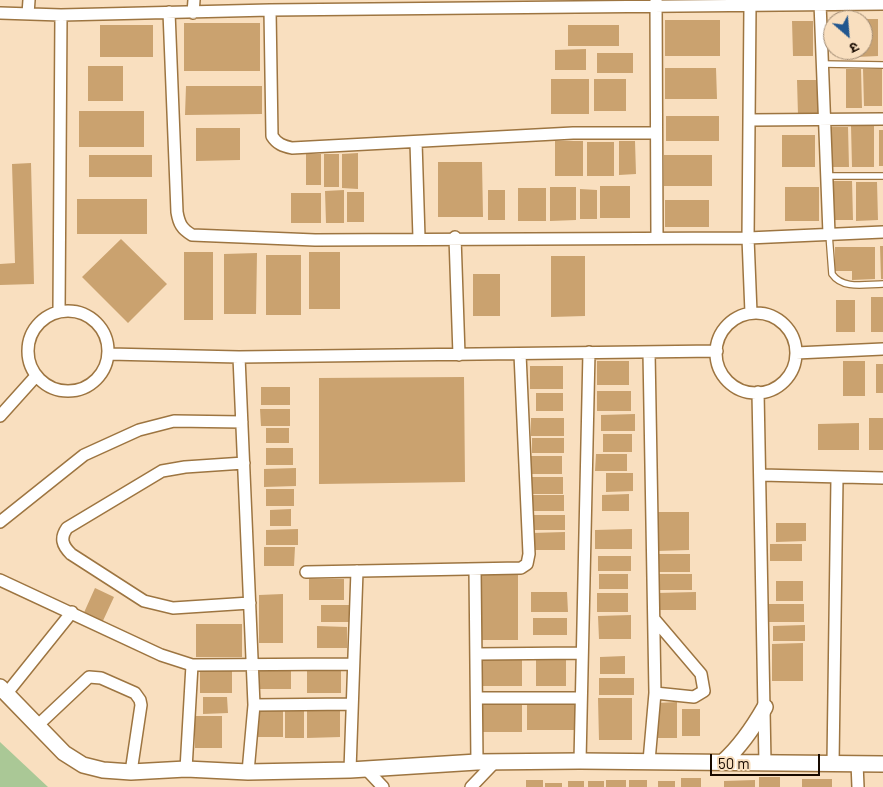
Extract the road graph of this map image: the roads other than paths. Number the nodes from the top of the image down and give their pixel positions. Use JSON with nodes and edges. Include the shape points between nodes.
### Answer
{"nodes":[{"id":1,"x":29,"y":0,"type":"edge"},
{"id":2,"x":194,"y":0,"type":"edge"},
{"id":3,"x":799,"y":2,"type":"edge"},
{"id":4,"x":870,"y":2,"type":"edge"},
{"id":5,"x":657,"y":3,"type":"edge"},
{"id":6,"x":820,"y":3,"type":"junction"},
{"id":7,"x":883,"y":4,"type":"edge"},
{"id":8,"x":399,"y":5,"type":"edge"},
{"id":9,"x":750,"y":6,"type":"junction"},
{"id":10,"x":270,"y":10,"type":"junction"},
{"id":11,"x":169,"y":12,"type":"junction"},
{"id":12,"x":0,"y":13,"type":"edge"},
{"id":13,"x":193,"y":13,"type":"junction"},
{"id":14,"x":28,"y":14,"type":"junction"},
{"id":15,"x":62,"y":15,"type":"junction"},
{"id":16,"x":824,"y":64,"type":"junction"},
{"id":17,"x":883,"y":65,"type":"edge"},
{"id":18,"x":883,"y":118,"type":"edge"},
{"id":19,"x":750,"y":120,"type":"junction"},
{"id":20,"x":824,"y":121,"type":"junction"},
{"id":21,"x":656,"y":133,"type":"junction"},
{"id":22,"x":416,"y":142,"type":"junction"},
{"id":23,"x":826,"y":176,"type":"junction"},
{"id":24,"x":883,"y":176,"type":"edge"},
{"id":25,"x":883,"y":232,"type":"edge"},
{"id":26,"x":829,"y":234,"type":"junction"},
{"id":27,"x":657,"y":237,"type":"junction"},
{"id":28,"x":419,"y":238,"type":"junction"},
{"id":29,"x":455,"y":238,"type":"junction"},
{"id":30,"x":748,"y":238,"type":"junction"},
{"id":31,"x":883,"y":284,"type":"edge"},
{"id":32,"x":59,"y":311,"type":"junction"},
{"id":33,"x":750,"y":313,"type":"junction"},
{"id":34,"x":883,"y":349,"type":"edge"},
{"id":35,"x":716,"y":351,"type":"junction"},
{"id":36,"x":589,"y":352,"type":"junction"},
{"id":37,"x":649,"y":352,"type":"junction"},
{"id":38,"x":796,"y":352,"type":"junction"},
{"id":39,"x":109,"y":354,"type":"junction"},
{"id":40,"x":520,"y":354,"type":"junction"},
{"id":41,"x":459,"y":355,"type":"junction"},
{"id":42,"x":239,"y":357,"type":"junction"},
{"id":43,"x":36,"y":376,"type":"junction"},
{"id":44,"x":758,"y":392,"type":"junction"},
{"id":45,"x":0,"y":416,"type":"edge"},
{"id":46,"x":242,"y":422,"type":"junction"},
{"id":47,"x":244,"y":463,"type":"junction"},
{"id":48,"x":761,"y":475,"type":"junction"},
{"id":49,"x":837,"y":478,"type":"junction"},
{"id":50,"x":883,"y":478,"type":"edge"},
{"id":51,"x":0,"y":522,"type":"edge"},
{"id":52,"x":475,"y":569,"type":"junction"},
{"id":53,"x":357,"y":571,"type":"junction"},
{"id":54,"x":306,"y":572,"type":"dead end"},
{"id":55,"x":0,"y":580,"type":"edge"},
{"id":56,"x":250,"y":603,"type":"junction"},
{"id":57,"x":72,"y":612,"type":"junction"},
{"id":58,"x":655,"y":620,"type":"junction"},
{"id":59,"x":582,"y":653,"type":"junction"},
{"id":60,"x":478,"y":654,"type":"junction"},
{"id":61,"x":252,"y":664,"type":"junction"},
{"id":62,"x":353,"y":664,"type":"junction"},
{"id":63,"x":192,"y":665,"type":"junction"},
{"id":64,"x":3,"y":690,"type":"edge"},
{"id":65,"x":655,"y":693,"type":"junction"},
{"id":66,"x":478,"y":698,"type":"junction"},
{"id":67,"x":581,"y":698,"type":"junction"},
{"id":68,"x":352,"y":704,"type":"junction"},
{"id":69,"x":254,"y":705,"type":"junction"},
{"id":70,"x":764,"y":707,"type":"junction"},
{"id":71,"x":37,"y":726,"type":"junction"},
{"id":72,"x":580,"y":761,"type":"junction"},
{"id":73,"x":649,"y":761,"type":"junction"},
{"id":74,"x":477,"y":762,"type":"junction"},
{"id":75,"x":495,"y":762,"type":"junction"},
{"id":76,"x":723,"y":762,"type":"junction"},
{"id":77,"x":765,"y":763,"type":"junction"},
{"id":78,"x":833,"y":763,"type":"junction"},
{"id":79,"x":857,"y":763,"type":"junction"},
{"id":80,"x":883,"y":764,"type":"edge"},
{"id":81,"x":186,"y":769,"type":"junction"},
{"id":82,"x":366,"y":769,"type":"junction"},
{"id":83,"x":350,"y":770,"type":"junction"},
{"id":84,"x":131,"y":772,"type":"junction"},
{"id":85,"x":248,"y":772,"type":"junction"},
{"id":86,"x":383,"y":787,"type":"edge"},
{"id":87,"x":471,"y":787,"type":"edge"},
{"id":88,"x":858,"y":787,"type":"edge"}],
"edges":[{"from":1,"to":14,"type":"street"},
{"from":2,"to":13,"type":"street"},
{"from":3,"to":6,"type":"street"},
{"from":3,"to":9,"type":"street"},
{"from":4,"to":6,"type":"street"},
{"from":4,"to":7,"type":"street"},
{"from":5,"to":8,"type":"street"},
{"from":5,"to":9,"type":"street"},
{"from":5,"to":21,"type":"street"},
{"from":6,"to":16,"type":"street"},
{"from":8,"to":10,"type":"street"},
{"from":9,"to":19,"type":"street"},
{"from":10,"to":13,"type":"street"},
{"from":10,"to":22,"type":"street","via":[[271,127],[275,142],[292,148]]},
{"from":11,"to":13,"type":"street"},
{"from":11,"to":15,"type":"street"},
{"from":11,"to":28,"type":"street","via":[[177,212],[178,223],[183,230],[202,237]]},
{"from":12,"to":14,"type":"street"},
{"from":14,"to":15,"type":"street"},
{"from":15,"to":32,"type":"street"},
{"from":16,"to":17,"type":"lane"},
{"from":16,"to":20,"type":"street"},
{"from":18,"to":20,"type":"street"},
{"from":19,"to":20,"type":"street"},
{"from":19,"to":30,"type":"street"},
{"from":20,"to":23,"type":"street"},
{"from":21,"to":22,"type":"street","via":[[573,133]]},
{"from":21,"to":27,"type":"street"},
{"from":22,"to":28,"type":"street"},
{"from":23,"to":24,"type":"lane"},
{"from":23,"to":26,"type":"street"},
{"from":25,"to":26,"type":"street"},
{"from":26,"to":30,"type":"street"},
{"from":26,"to":31,"type":"lane","via":[[835,279],[848,284]]},
{"from":27,"to":29,"type":"street"},
{"from":27,"to":30,"type":"street"},
{"from":28,"to":29,"type":"street"},
{"from":29,"to":41,"type":"street"},
{"from":30,"to":33,"type":"street"},
{"from":32,"to":39,"type":"street","via":[[76,312],[93,319],[106,338]]},
{"from":32,"to":43,"type":"street","via":[[38,323],[28,343],[27,355]]},
{"from":33,"to":35,"type":"street","via":[[726,326]]},
{"from":33,"to":38,"type":"street","via":[[773,316],[785,325],[793,338]]},
{"from":34,"to":38,"type":"street"},
{"from":35,"to":37,"type":"street"},
{"from":35,"to":44,"type":"street","via":[[720,369],[732,384]]},
{"from":36,"to":37,"type":"street"},
{"from":36,"to":40,"type":"street"},
{"from":36,"to":59,"type":"street"},
{"from":37,"to":58,"type":"street"},
{"from":38,"to":44,"type":"street","via":[[793,367],[785,380]]},
{"from":39,"to":42,"type":"street"},
{"from":39,"to":43,"type":"street","via":[[102,374],[82,389],[56,390]]},
{"from":40,"to":41,"type":"street"},
{"from":40,"to":52,"type":"street","via":[[529,560],[521,568]]},
{"from":41,"to":42,"type":"street"},
{"from":42,"to":46,"type":"street"},
{"from":43,"to":45,"type":"street"},
{"from":44,"to":48,"type":"street"},
{"from":46,"to":47,"type":"street"},
{"from":46,"to":51,"type":"street","via":[[174,421],[139,430],[84,455]]},
{"from":47,"to":56,"type":"street"},
{"from":47,"to":56,"type":"street","via":[[162,471],[67,528],[62,542],[70,554],[144,601],[173,608]]},
{"from":48,"to":49,"type":"street"},
{"from":48,"to":70,"type":"street"},
{"from":49,"to":50,"type":"street"},
{"from":49,"to":78,"type":"street"},
{"from":52,"to":53,"type":"street"},
{"from":52,"to":60,"type":"street"},
{"from":53,"to":54,"type":"street"},
{"from":53,"to":62,"type":"street"},
{"from":55,"to":57,"type":"street"},
{"from":56,"to":61,"type":"street"},
{"from":57,"to":63,"type":"street","via":[[161,655]]},
{"from":57,"to":64,"type":"street"},
{"from":58,"to":65,"type":"street"},
{"from":58,"to":65,"type":"street","via":[[701,674],[704,691],[694,697]]},
{"from":59,"to":60,"type":"street"},
{"from":59,"to":67,"type":"street"},
{"from":60,"to":66,"type":"street"},
{"from":61,"to":62,"type":"street"},
{"from":61,"to":63,"type":"street"},
{"from":61,"to":69,"type":"street"},
{"from":62,"to":68,"type":"street"},
{"from":63,"to":81,"type":"street"},
{"from":64,"to":71,"type":"street"},
{"from":65,"to":73,"type":"street"},
{"from":66,"to":67,"type":"street"},
{"from":66,"to":74,"type":"street"},
{"from":67,"to":72,"type":"street"},
{"from":68,"to":69,"type":"street"},
{"from":68,"to":83,"type":"street"},
{"from":69,"to":85,"type":"street"},
{"from":70,"to":76,"type":"street","via":[[750,734]]},
{"from":70,"to":77,"type":"street"},
{"from":71,"to":84,"type":"street","via":[[75,761],[103,770]]},
{"from":71,"to":84,"type":"street","via":[[89,676],[135,693],[141,706]]},
{"from":72,"to":73,"type":"street"},
{"from":72,"to":75,"type":"street"},
{"from":73,"to":76,"type":"street"},
{"from":74,"to":75,"type":"street"},
{"from":74,"to":82,"type":"street"},
{"from":75,"to":87,"type":"street"},
{"from":76,"to":77,"type":"street"},
{"from":77,"to":78,"type":"street"},
{"from":78,"to":79,"type":"street"},
{"from":79,"to":80,"type":"street"},
{"from":79,"to":88,"type":"street"},
{"from":81,"to":84,"type":"street"},
{"from":81,"to":85,"type":"street"},
{"from":82,"to":83,"type":"street"},
{"from":82,"to":86,"type":"street"},
{"from":83,"to":85,"type":"street"}]}
